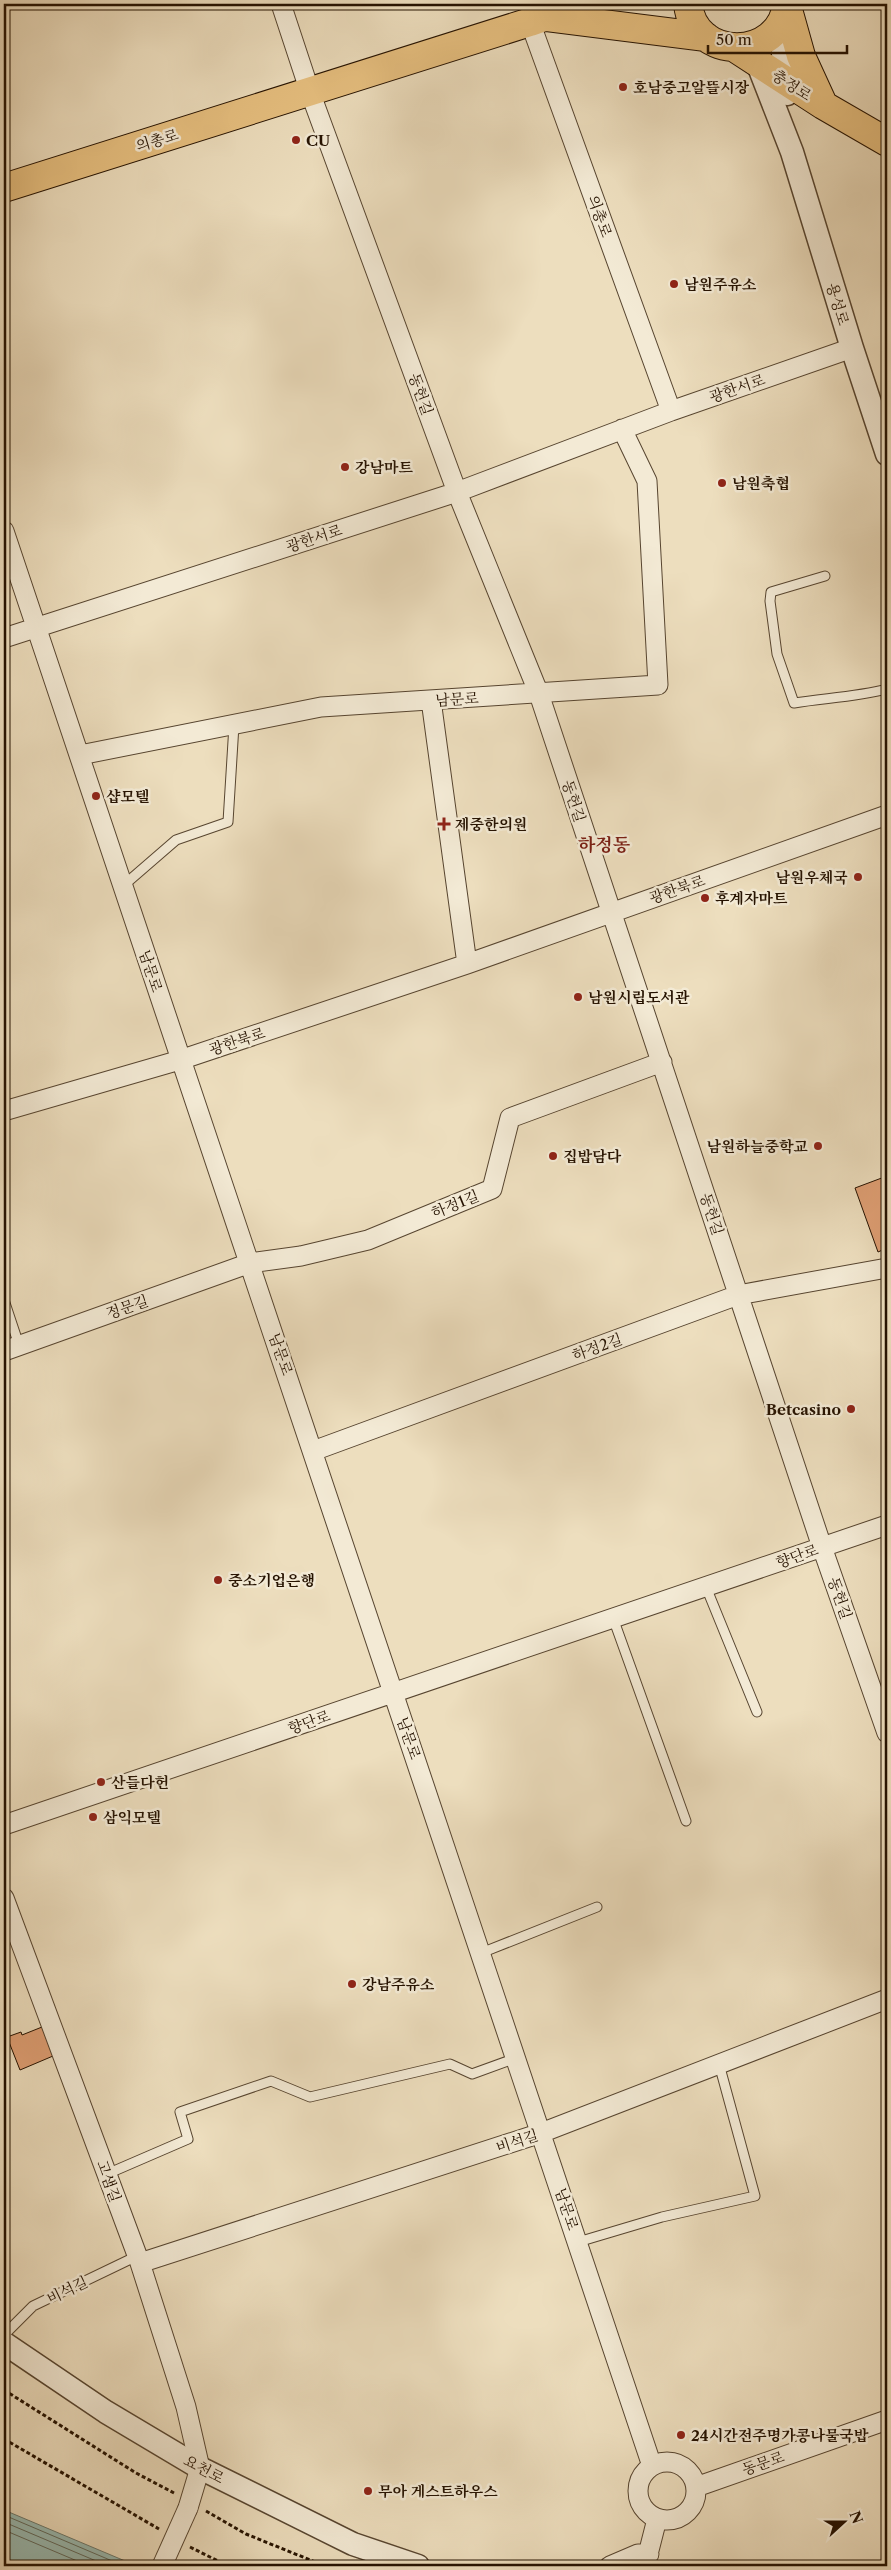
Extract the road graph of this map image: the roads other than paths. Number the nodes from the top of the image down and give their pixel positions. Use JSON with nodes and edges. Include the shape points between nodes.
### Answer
{"nodes":[{"id":1,"x":281,"y":4,"type":"edge"},
{"id":2,"x":580,"y":4,"type":"edge"},
{"id":3,"x":688,"y":4,"type":"edge"},
{"id":4,"x":784,"y":12,"type":"edge"},
{"id":5,"x":536,"y":19,"type":"junction"},
{"id":6,"x":706,"y":38,"type":"junction"},
{"id":7,"x":746,"y":55,"type":"junction"},
{"id":8,"x":786,"y":81,"type":"junction"},
{"id":9,"x":310,"y":92,"type":"junction"},
{"id":10,"x":823,"y":105,"type":"junction"},
{"id":11,"x":887,"y":142,"type":"edge"},
{"id":12,"x":792,"y":152,"type":"junction"},
{"id":13,"x":4,"y":188,"type":"edge"},
{"id":14,"x":852,"y":348,"type":"junction"},
{"id":15,"x":671,"y":410,"type":"junction"},
{"id":16,"x":622,"y":429,"type":"junction"},
{"id":17,"x":887,"y":454,"type":"edge"},
{"id":18,"x":457,"y":492,"type":"junction"},
{"id":19,"x":4,"y":531,"type":"edge"},
{"id":20,"x":825,"y":576,"type":"dead end"},
{"id":21,"x":34,"y":627,"type":"junction"},
{"id":22,"x":4,"y":638,"type":"edge"},
{"id":23,"x":887,"y":689,"type":"edge"},
{"id":24,"x":539,"y":694,"type":"junction"},
{"id":25,"x":431,"y":700,"type":"junction"},
{"id":26,"x":234,"y":725,"type":"junction"},
{"id":27,"x":80,"y":755,"type":"junction"},
{"id":28,"x":887,"y":815,"type":"edge"},
{"id":29,"x":124,"y":885,"type":"junction"},
{"id":30,"x":611,"y":912,"type":"junction"},
{"id":31,"x":467,"y":964,"type":"junction"},
{"id":32,"x":180,"y":1060,"type":"junction"},
{"id":33,"x":662,"y":1062,"type":"junction"},
{"id":34,"x":4,"y":1111,"type":"edge"},
{"id":35,"x":250,"y":1263,"type":"junction"},
{"id":36,"x":887,"y":1268,"type":"edge"},
{"id":37,"x":738,"y":1295,"type":"junction"},
{"id":38,"x":4,"y":1300,"type":"edge"},
{"id":39,"x":12,"y":1348,"type":"edge"},
{"id":40,"x":313,"y":1451,"type":"junction"},
{"id":41,"x":887,"y":1525,"type":"edge"},
{"id":42,"x":822,"y":1547,"type":"junction"},
{"id":43,"x":706,"y":1587,"type":"junction"},
{"id":44,"x":613,"y":1618,"type":"junction"},
{"id":45,"x":394,"y":1693,"type":"junction"},
{"id":46,"x":757,"y":1712,"type":"dead end"},
{"id":47,"x":887,"y":1733,"type":"edge"},
{"id":48,"x":686,"y":1821,"type":"dead end"},
{"id":49,"x":4,"y":1826,"type":"edge"},
{"id":50,"x":4,"y":1898,"type":"edge"},
{"id":51,"x":597,"y":1907,"type":"dead end"},
{"id":52,"x":481,"y":1954,"type":"junction"},
{"id":53,"x":887,"y":1999,"type":"edge"},
{"id":54,"x":516,"y":2058,"type":"junction"},
{"id":55,"x":719,"y":2064,"type":"junction"},
{"id":56,"x":541,"y":2133,"type":"junction"},
{"id":57,"x":107,"y":2174,"type":"junction"},
{"id":58,"x":578,"y":2242,"type":"junction"},
{"id":59,"x":138,"y":2259,"type":"junction"},
{"id":60,"x":4,"y":2335,"type":"edge"},
{"id":61,"x":4,"y":2343,"type":"edge"},
{"id":62,"x":887,"y":2420,"type":"edge"},
{"id":63,"x":652,"y":2466,"type":"junction"},
{"id":64,"x":200,"y":2468,"type":"junction"},
{"id":65,"x":696,"y":2487,"type":"junction"},
{"id":66,"x":657,"y":2519,"type":"junction"},
{"id":67,"x":650,"y":2562,"type":"edge"},
{"id":68,"x":162,"y":2566,"type":"edge"},
{"id":69,"x":418,"y":2566,"type":"edge"},
{"id":70,"x":610,"y":2566,"type":"edge"}],
"edges":[{"from":1,"to":9,"type":"street"},
{"from":2,"to":5,"type":"main road","name":"의총로"},
{"from":3,"to":6,"type":"main road","via":[[695,25]]},
{"from":4,"to":7,"type":"main road","via":[[763,42],[750,47]]},
{"from":4,"to":8,"type":"street","name":"용성로"},
{"from":4,"to":10,"type":"main road","name":"충정로"},
{"from":5,"to":6,"type":"main road"},
{"from":5,"to":9,"type":"main road","name":"의총로"},
{"from":5,"to":15,"type":"street","name":"의총로"},
{"from":6,"to":7,"type":"main road"},
{"from":7,"to":8,"type":"main road","name":"충정로"},
{"from":7,"to":12,"type":"street","name":"용성로"},
{"from":8,"to":10,"type":"main road","name":"충정로"},
{"from":8,"to":12,"type":"street","name":"용성로"},
{"from":9,"to":13,"type":"main road","name":"의총로"},
{"from":9,"to":18,"type":"street","name":"동헌길"},
{"from":10,"to":11,"type":"main road","name":"충정로"},
{"from":12,"to":14,"type":"street","name":"용성로"},
{"from":14,"to":15,"type":"street","name":"광한서로"},
{"from":14,"to":17,"type":"street","name":"용성로"},
{"from":15,"to":16,"type":"street","name":"광한서로"},
{"from":16,"to":18,"type":"street","name":"광한서로"},
{"from":16,"to":24,"type":"street","via":[[647,481],[658,685]]},
{"from":18,"to":21,"type":"street","name":"광한서로"},
{"from":18,"to":24,"type":"street","name":"동헌길"},
{"from":19,"to":21,"type":"street","name":"남문로"},
{"from":20,"to":23,"type":"lane","via":[[772,592],[770,601],[776,654],[794,703],[859,696]]},
{"from":21,"to":22,"type":"street","name":"광한서로"},
{"from":21,"to":27,"type":"street","name":"남문로"},
{"from":24,"to":25,"type":"street","name":"남문로"},
{"from":24,"to":30,"type":"street","name":"동헌길"},
{"from":25,"to":26,"type":"street","name":"남문로","via":[[321,707]]},
{"from":25,"to":31,"type":"street"},
{"from":26,"to":27,"type":"street","name":"남문로"},
{"from":26,"to":29,"type":"lane","via":[[228,822],[176,840]]},
{"from":27,"to":29,"type":"street","name":"남문로"},
{"from":28,"to":30,"type":"street","name":"광한북로"},
{"from":29,"to":32,"type":"street","name":"남문로"},
{"from":30,"to":31,"type":"street","name":"광한북로"},
{"from":30,"to":33,"type":"street","name":"동헌길"},
{"from":31,"to":32,"type":"street","name":"광한북로"},
{"from":32,"to":34,"type":"street","name":"광한북로"},
{"from":32,"to":35,"type":"street","name":"남문로"},
{"from":33,"to":35,"type":"street","name":"하정1길","via":[[510,1118],[492,1189],[368,1240],[300,1256]]},
{"from":33,"to":37,"type":"street","name":"동헌길"},
{"from":35,"to":39,"type":"street","name":"정문길"},
{"from":35,"to":40,"type":"street","name":"남문로"},
{"from":36,"to":37,"type":"street","name":"하정2길"},
{"from":37,"to":40,"type":"street","name":"하정2길"},
{"from":37,"to":42,"type":"street","name":"동헌길"},
{"from":38,"to":39,"type":"lane"},
{"from":40,"to":45,"type":"street","name":"남문로"},
{"from":41,"to":42,"type":"street","name":"향단로"},
{"from":42,"to":43,"type":"street","name":"향단로"},
{"from":42,"to":47,"type":"street","name":"동헌길"},
{"from":43,"to":44,"type":"street","name":"향단로"},
{"from":43,"to":46,"type":"lane"},
{"from":44,"to":45,"type":"street","name":"향단로"},
{"from":44,"to":48,"type":"lane"},
{"from":45,"to":49,"type":"street","name":"향단로"},
{"from":45,"to":52,"type":"street","name":"남문로"},
{"from":50,"to":57,"type":"street","name":"고샘길"},
{"from":51,"to":52,"type":"lane"},
{"from":52,"to":54,"type":"street","name":"남문로"},
{"from":53,"to":55,"type":"street","name":"비석길"},
{"from":54,"to":56,"type":"street","name":"남문로"},
{"from":54,"to":57,"type":"lane","via":[[472,2074],[450,2064],[310,2097],[271,2081],[180,2112],[188,2139]]},
{"from":55,"to":56,"type":"street","name":"비석길"},
{"from":55,"to":58,"type":"lane","via":[[755,2196],[662,2217]]},
{"from":56,"to":58,"type":"street","name":"남문로"},
{"from":56,"to":59,"type":"street","name":"비석길"},
{"from":57,"to":59,"type":"street","name":"고샘길"},
{"from":58,"to":63,"type":"street","name":"남문로"},
{"from":59,"to":60,"type":"lane","name":"비석길","via":[[33,2306]]},
{"from":59,"to":64,"type":"street","name":"고샘길","via":[[186,2407]]},
{"from":61,"to":64,"type":"street","name":"요천로","via":[[106,2412]]},
{"from":62,"to":65,"type":"street","name":"동문로"},
{"from":63,"to":65,"type":"street","via":[[661,2462],[680,2465],[688,2470]]},
{"from":63,"to":66,"type":"street","via":[[640,2480],[638,2498],[646,2513]]},
{"from":64,"to":68,"type":"street","bridge":true,"via":[[189,2505]]},
{"from":64,"to":69,"type":"street","name":"요천로","via":[[353,2544]]},
{"from":65,"to":66,"type":"street","via":[[693,2506],[687,2513],[670,2521]]},
{"from":66,"to":67,"type":"street"},
{"from":67,"to":70,"type":"street","via":[[638,2554]]}]}
